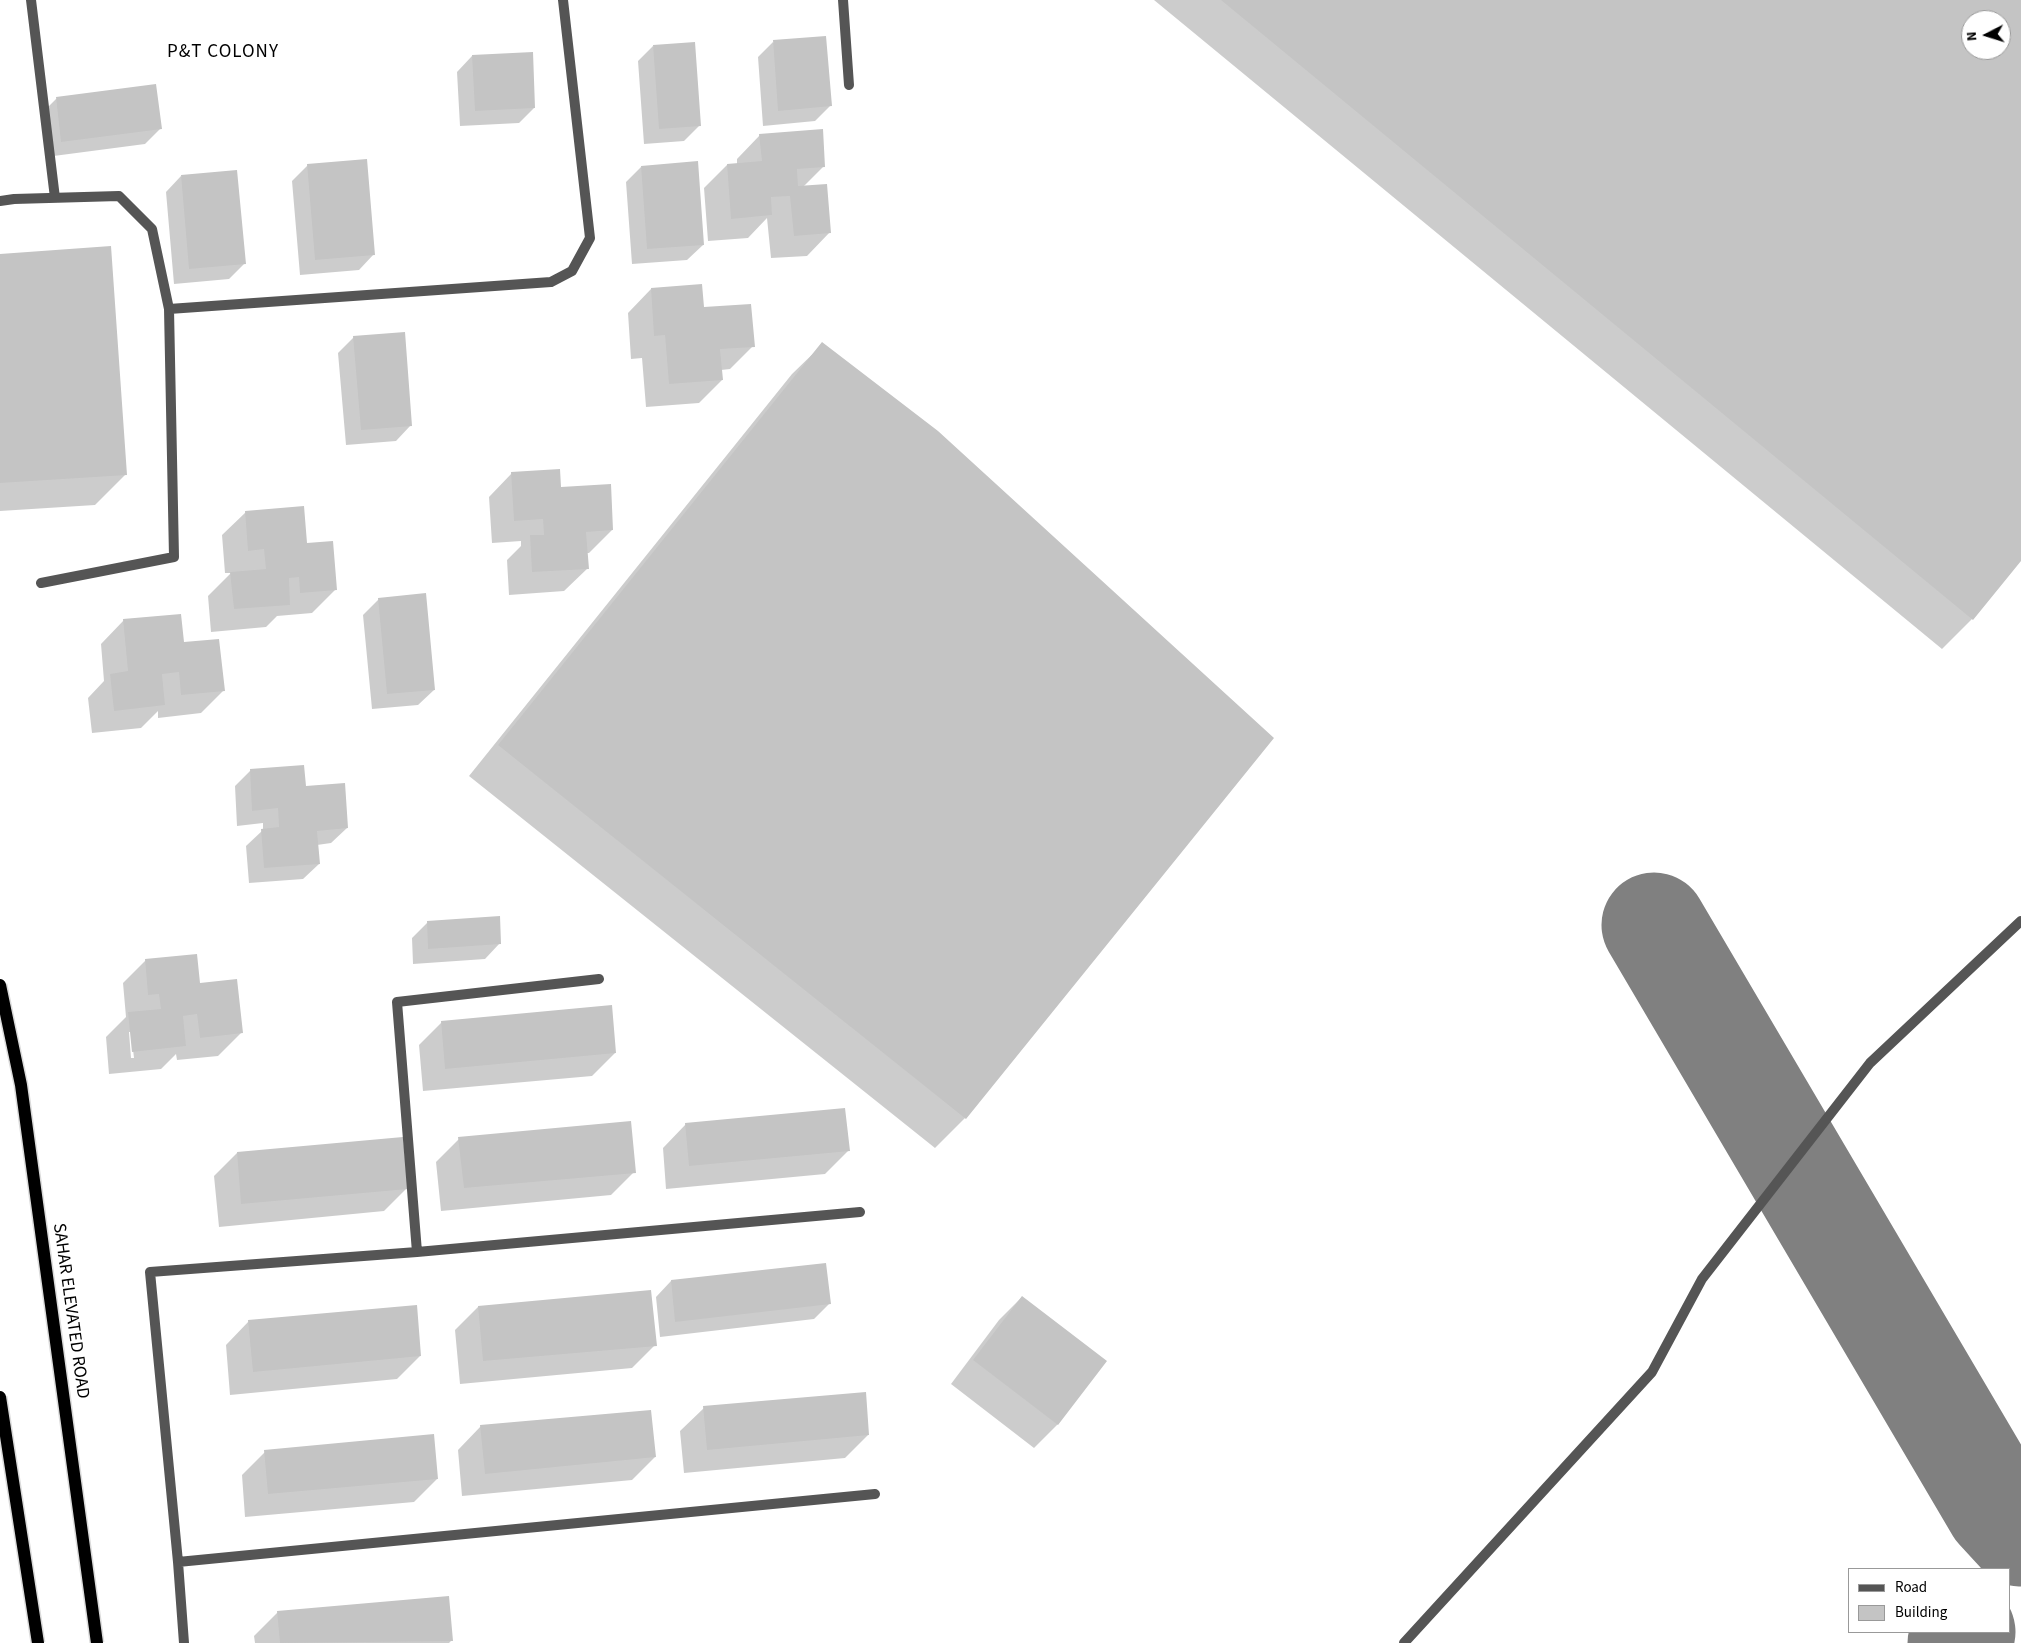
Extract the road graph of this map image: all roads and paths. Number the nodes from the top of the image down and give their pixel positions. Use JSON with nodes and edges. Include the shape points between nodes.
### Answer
{"nodes":[{"id":1,"x":31,"y":0,"type":"edge"},
{"id":2,"x":563,"y":0,"type":"edge"},
{"id":3,"x":843,"y":0,"type":"edge"},
{"id":4,"x":849,"y":86,"type":"dead end"},
{"id":5,"x":54,"y":198,"type":"junction"},
{"id":6,"x":0,"y":201,"type":"edge"},
{"id":7,"x":169,"y":309,"type":"junction"},
{"id":8,"x":41,"y":582,"type":"dead end"},
{"id":9,"x":2021,"y":921,"type":"edge"},
{"id":10,"x":599,"y":979,"type":"dead end"},
{"id":11,"x":0,"y":985,"type":"edge"},
{"id":12,"x":860,"y":1212,"type":"dead end"},
{"id":13,"x":417,"y":1252,"type":"junction"},
{"id":14,"x":0,"y":1397,"type":"edge"},
{"id":15,"x":875,"y":1494,"type":"dead end"},
{"id":16,"x":178,"y":1562,"type":"junction"},
{"id":17,"x":38,"y":1643,"type":"edge"},
{"id":18,"x":97,"y":1643,"type":"edge"},
{"id":19,"x":184,"y":1643,"type":"edge"},
{"id":20,"x":1404,"y":1643,"type":"edge"}],
"edges":[{"from":1,"to":5,"type":"street"},
{"from":2,"to":7,"type":"street","via":[[590,238],[572,271],[551,282]]},
{"from":3,"to":4,"type":"street"},
{"from":5,"to":6,"type":"street"},
{"from":5,"to":7,"type":"street","via":[[119,196],[152,229]]},
{"from":7,"to":8,"type":"street","via":[[174,557]]},
{"from":9,"to":20,"type":"street","via":[[1870,1063],[1702,1280],[1652,1372]]},
{"from":10,"to":13,"type":"street","via":[[397,1002]]},
{"from":11,"to":18,"type":"main road","name":"SAHAR ELEVATED ROAD","bridge":true,"via":[[21,1085]]},
{"from":12,"to":13,"type":"street"},
{"from":13,"to":16,"type":"street","via":[[150,1272]]},
{"from":14,"to":17,"type":"main road","bridge":true},
{"from":15,"to":16,"type":"street"},
{"from":16,"to":19,"type":"street"}]}
